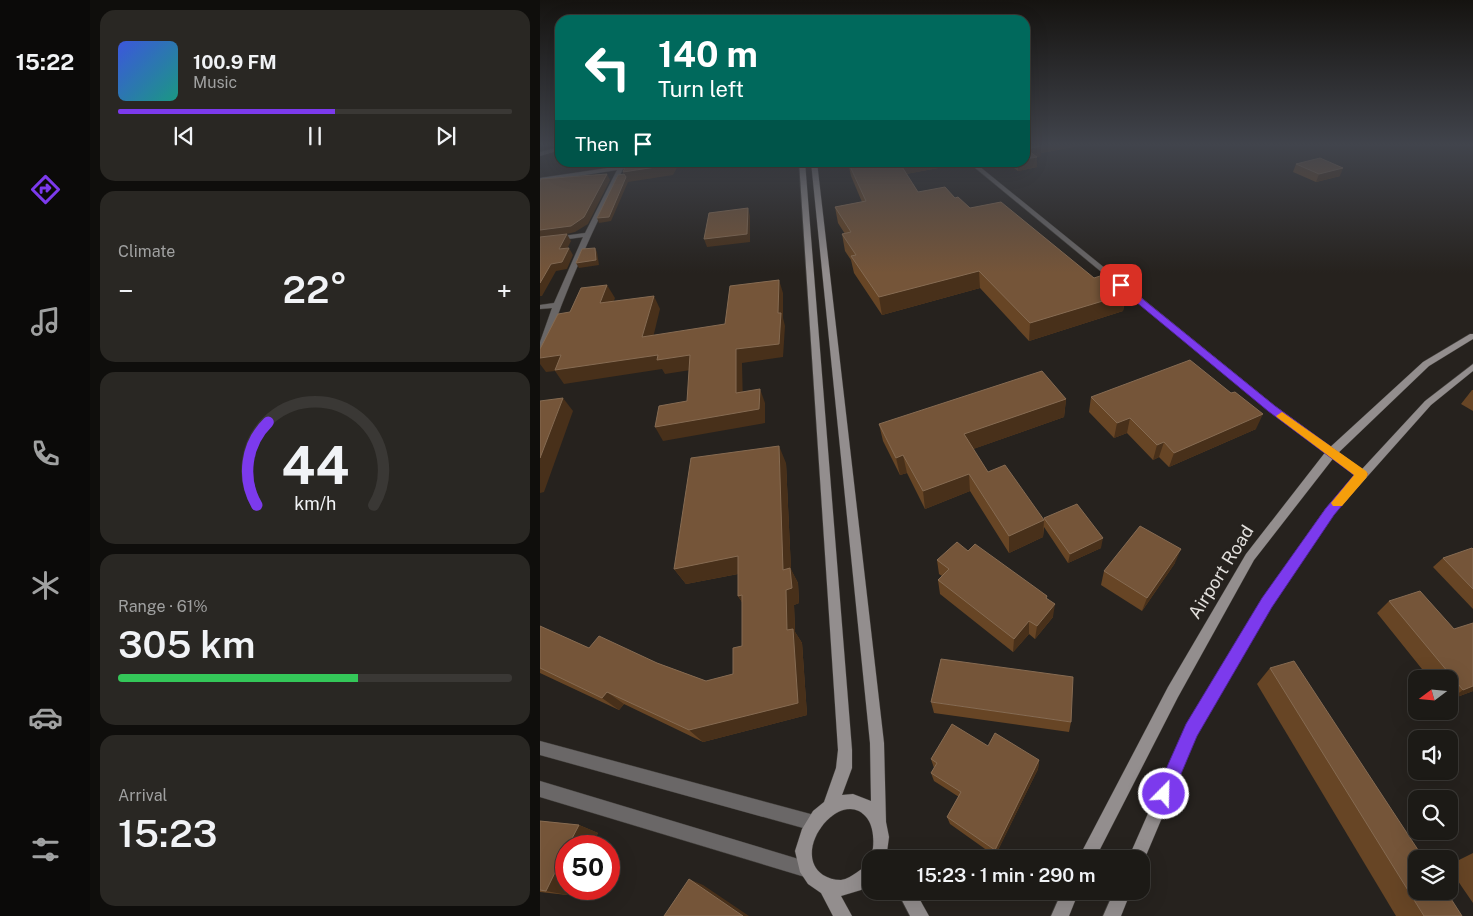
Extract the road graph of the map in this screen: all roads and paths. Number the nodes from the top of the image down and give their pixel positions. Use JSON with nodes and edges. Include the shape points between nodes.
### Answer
{"nodes":[{"id":1,"x":611,"y":188,"type":"edge"},
{"id":2,"x":804,"y":188,"type":"edge"},
{"id":3,"x":817,"y":188,"type":"edge"},
{"id":4,"x":1002,"y":188,"type":"edge"},
{"id":5,"x":586,"y":235,"type":"junction"},
{"id":6,"x":540,"y":241,"type":"edge"},
{"id":7,"x":556,"y":305,"type":"junction"},
{"id":8,"x":540,"y":307,"type":"edge"},
{"id":9,"x":1473,"y":336,"type":"edge"},
{"id":10,"x":540,"y":354,"type":"edge"},
{"id":11,"x":1473,"y":367,"type":"edge"},
{"id":12,"x":1331,"y":452,"type":"junction"},
{"id":13,"x":1362,"y":474,"type":"junction"},
{"id":14,"x":540,"y":748,"type":"edge"},
{"id":15,"x":540,"y":789,"type":"edge"},
{"id":16,"x":830,"y":808,"type":"junction"},
{"id":17,"x":878,"y":820,"type":"junction"},
{"id":18,"x":814,"y":823,"type":"junction"},
{"id":19,"x":882,"y":850,"type":"edge"},
{"id":20,"x":1091,"y":850,"type":"edge"},
{"id":21,"x":1140,"y":850,"type":"edge"},
{"id":22,"x":805,"y":869,"type":"junction"},
{"id":23,"x":862,"y":882,"type":"edge"},
{"id":24,"x":829,"y":892,"type":"junction"},
{"id":25,"x":910,"y":900,"type":"edge"},
{"id":26,"x":1067,"y":900,"type":"edge"},
{"id":27,"x":1119,"y":900,"type":"edge"},
{"id":28,"x":843,"y":916,"type":"edge"},
{"id":29,"x":920,"y":916,"type":"edge"},
{"id":30,"x":1060,"y":916,"type":"edge"},
{"id":31,"x":1112,"y":916,"type":"edge"}],
"edges":[{"from":1,"to":5,"type":"street"},
{"from":2,"to":16,"type":"main road","via":[[845,750],[844,768]]},
{"from":3,"to":17,"type":"main road","via":[[878,743]]},
{"from":4,"to":12,"type":"street","via":[[1272,408]]},
{"from":5,"to":6,"type":"street"},
{"from":5,"to":7,"type":"street"},
{"from":7,"to":8,"type":"street"},
{"from":7,"to":10,"type":"street"},
{"from":9,"to":12,"type":"main road","name":"Airport Road","via":[[1426,364]]},
{"from":11,"to":13,"type":"main road","via":[[1428,402]]},
{"from":12,"to":13,"type":"street"},
{"from":12,"to":20,"type":"main road","name":"Airport Road","via":[[1250,557],[1173,692]]},
{"from":13,"to":21,"type":"main road","via":[[1330,511],[1267,602],[1192,730]]},
{"from":14,"to":18,"type":"street"},
{"from":15,"to":22,"type":"street"},
{"from":16,"to":17,"type":"main road","via":[[851,801],[864,804]]},
{"from":16,"to":18,"type":"main road"},
{"from":17,"to":19,"type":"main road"},
{"from":18,"to":22,"type":"main road","via":[[806,838]]},
{"from":22,"to":24,"type":"main road","via":[[811,882]]},
{"from":23,"to":24,"type":"main road","via":[[851,890],[837,894]]},
{"from":24,"to":28,"type":"main road"},
{"from":25,"to":29,"type":"main road"},
{"from":26,"to":30,"type":"main road"},
{"from":27,"to":31,"type":"main road"}]}
